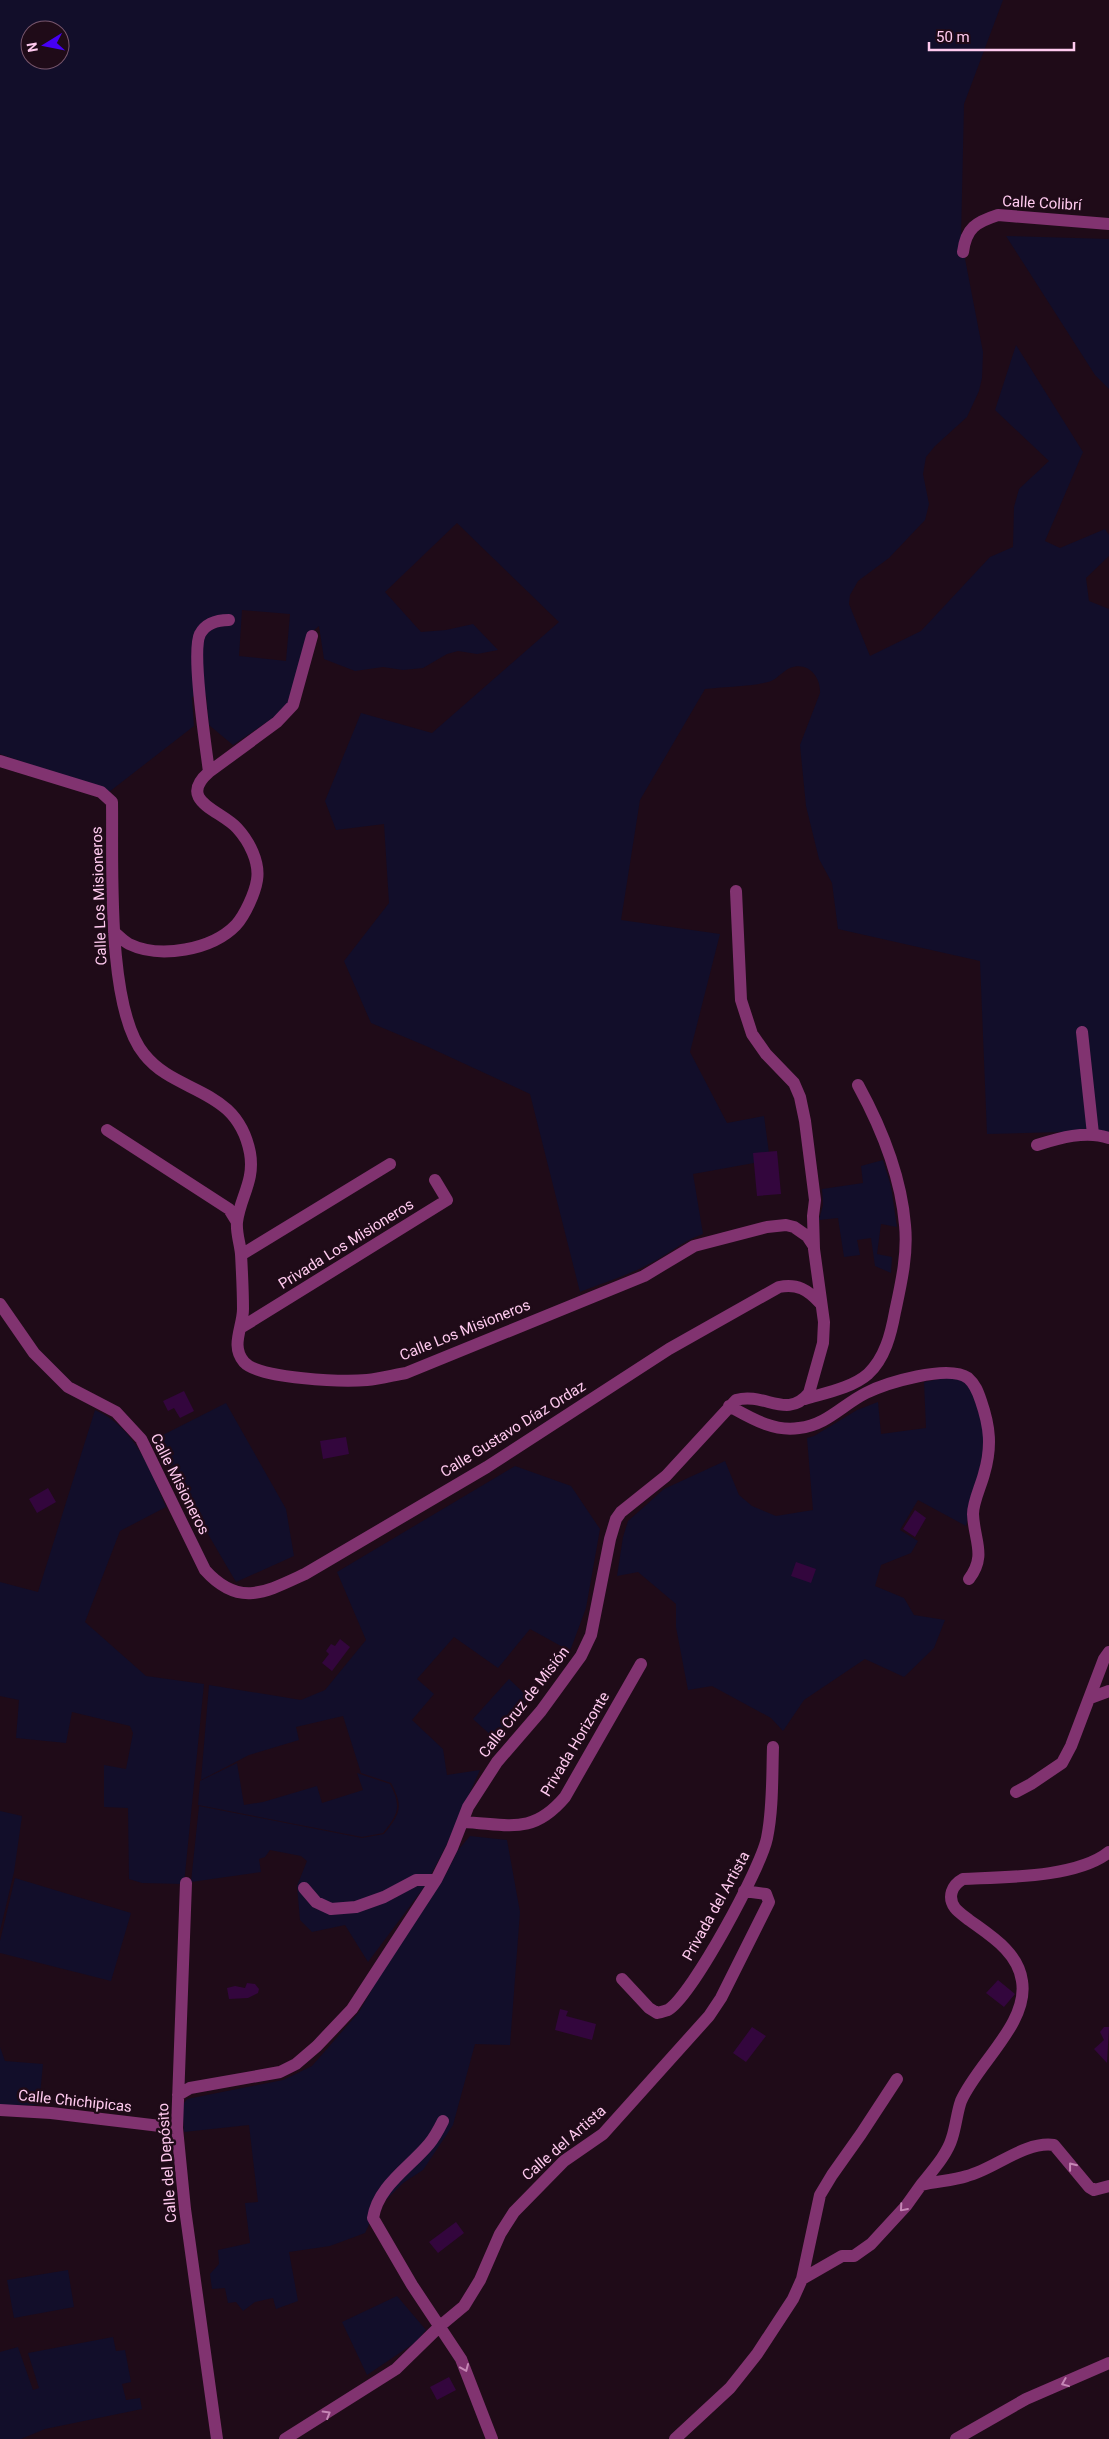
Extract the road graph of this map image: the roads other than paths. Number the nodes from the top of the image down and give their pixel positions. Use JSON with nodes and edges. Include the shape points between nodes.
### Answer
{"nodes":[{"id":1,"x":1109,"y":224,"type":"edge"},
{"id":2,"x":963,"y":252,"type":"dead end"},
{"id":3,"x":229,"y":620,"type":"dead end"},
{"id":4,"x":312,"y":636,"type":"dead end"},
{"id":5,"x":0,"y":761,"type":"edge"},
{"id":6,"x":209,"y":772,"type":"junction"},
{"id":7,"x":736,"y":891,"type":"dead end"},
{"id":8,"x":114,"y":932,"type":"junction"},
{"id":9,"x":1082,"y":1032,"type":"dead end"},
{"id":10,"x":858,"y":1085,"type":"dead end"},
{"id":11,"x":107,"y":1130,"type":"dead end"},
{"id":12,"x":1093,"y":1134,"type":"junction"},
{"id":13,"x":1109,"y":1138,"type":"edge"},
{"id":14,"x":1037,"y":1145,"type":"dead end"},
{"id":15,"x":390,"y":1164,"type":"dead end"},
{"id":16,"x":435,"y":1180,"type":"dead end"},
{"id":17,"x":237,"y":1222,"type":"junction"},
{"id":18,"x":814,"y":1249,"type":"junction"},
{"id":19,"x":241,"y":1255,"type":"junction"},
{"id":20,"x":820,"y":1303,"type":"junction"},
{"id":21,"x":0,"y":1304,"type":"edge"},
{"id":22,"x":242,"y":1328,"type":"junction"},
{"id":23,"x":804,"y":1399,"type":"junction"},
{"id":24,"x":729,"y":1406,"type":"junction"},
{"id":25,"x":969,"y":1579,"type":"dead end"},
{"id":26,"x":217,"y":1584,"type":"joint"},
{"id":27,"x":1109,"y":1652,"type":"edge"},
{"id":28,"x":641,"y":1664,"type":"dead end"},
{"id":29,"x":1109,"y":1691,"type":"edge"},
{"id":30,"x":1090,"y":1698,"type":"junction"},
{"id":31,"x":773,"y":1747,"type":"dead end"},
{"id":32,"x":1016,"y":1792,"type":"dead end"},
{"id":33,"x":463,"y":1822,"type":"junction"},
{"id":34,"x":1109,"y":1852,"type":"edge"},
{"id":35,"x":436,"y":1880,"type":"junction"},
{"id":36,"x":186,"y":1883,"type":"dead end"},
{"id":37,"x":304,"y":1888,"type":"dead end"},
{"id":38,"x":744,"y":1891,"type":"junction"},
{"id":39,"x":622,"y":1979,"type":"dead end"},
{"id":40,"x":898,"y":2079,"type":"dead end"},
{"id":41,"x":178,"y":2095,"type":"junction"},
{"id":42,"x":0,"y":2110,"type":"edge"},
{"id":43,"x":443,"y":2120,"type":"dead end"},
{"id":44,"x":177,"y":2128,"type":"junction"},
{"id":45,"x":921,"y":2185,"type":"junction"},
{"id":46,"x":1109,"y":2186,"type":"edge"},
{"id":47,"x":802,"y":2279,"type":"junction"},
{"id":48,"x":440,"y":2326,"type":"junction"},
{"id":49,"x":1109,"y":2363,"type":"edge"},
{"id":50,"x":212,"y":2438,"type":"edge"},
{"id":51,"x":285,"y":2439,"type":"edge"},
{"id":52,"x":492,"y":2439,"type":"edge"},
{"id":53,"x":675,"y":2439,"type":"edge"},
{"id":54,"x":956,"y":2439,"type":"edge"}],
"edges":[{"from":1,"to":2,"type":"street","name":"Calle Colibrí","via":[[998,216],[974,226]]},
{"from":3,"to":6,"type":"street","via":[[212,622],[197,642]]},
{"from":4,"to":6,"type":"street","via":[[293,705],[277,722]]},
{"from":5,"to":8,"type":"street","name":"Calle Los Misioneros","via":[[101,792],[112,802]]},
{"from":6,"to":8,"type":"street","via":[[199,780],[198,795],[203,803],[236,827],[256,862],[257,880],[237,924],[200,946],[171,951],[142,948],[128,943]]},
{"from":7,"to":18,"type":"street","via":[[741,1000],[752,1034],[794,1083],[800,1097],[815,1200],[812,1216]]},
{"from":8,"to":17,"type":"street","name":"Calle Los Misioneros","via":[[121,994],[136,1044],[162,1072],[217,1101],[243,1132],[250,1155],[251,1180]]},
{"from":9,"to":12,"type":"street"},
{"from":10,"to":23,"type":"street","name":"Calle Cruz de Misión","via":[[874,1115],[902,1204],[905,1256],[900,1292],[893,1326],[876,1366],[858,1381]]},
{"from":11,"to":17,"type":"street","via":[[222,1204]]},
{"from":12,"to":13,"type":"street"},
{"from":12,"to":14,"type":"street","via":[[1058,1138]]},
{"from":15,"to":19,"type":"street"},
{"from":16,"to":22,"type":"street","name":"Privada Los Misioneros","via":[[447,1200]]},
{"from":17,"to":19,"type":"street","name":"Calle Los Misioneros"},
{"from":18,"to":20,"type":"street"},
{"from":18,"to":22,"type":"street","name":"Calle Los Misioneros","via":[[801,1230],[786,1225],[767,1226],[703,1242],[644,1276],[406,1372],[367,1380],[312,1378],[258,1371],[240,1355],[237,1341]]},
{"from":19,"to":22,"type":"street","name":"Calle Los Misioneros"},
{"from":20,"to":23,"type":"street","via":[[824,1322],[823,1343],[817,1372]]},
{"from":20,"to":26,"type":"street","name":"Calle Gustavo Díaz Ordaz","via":[[804,1289],[788,1285],[779,1287],[669,1349],[487,1467],[306,1574],[252,1595],[232,1592]]},
{"from":21,"to":26,"type":"street","name":"Calle Misioneros","via":[[34,1353],[68,1387],[116,1412],[140,1438],[205,1570]]},
{"from":23,"to":24,"type":"street","name":"Calle Cruz de Misión","via":[[783,1406],[758,1398],[744,1398]]},
{"from":24,"to":25,"type":"street","via":[[764,1424],[798,1429],[831,1418],[864,1394],[901,1380],[950,1373],[969,1379],[978,1390],[989,1424],[990,1451],[973,1513],[979,1556]]},
{"from":24,"to":33,"type":"street","name":"Calle Cruz de Misión","via":[[666,1476],[616,1519],[596,1614],[582,1656],[497,1762],[468,1807]]},
{"from":27,"to":30,"type":"street"},
{"from":28,"to":33,"type":"street","name":"Privada Horizonte","via":[[565,1797],[553,1811],[526,1825]]},
{"from":29,"to":30,"type":"street"},
{"from":30,"to":32,"type":"street","via":[[1062,1763]]},
{"from":31,"to":38,"type":"street","name":"Privada del Artista","via":[[767,1838],[763,1855]]},
{"from":33,"to":35,"type":"street","name":"Calle Cruz de Misión"},
{"from":34,"to":45,"type":"street","via":[[1091,1864],[1068,1871],[963,1879],[954,1886],[951,1898],[956,1910],[1007,1950],[1019,1968],[1023,1990],[1019,2011],[961,2100],[952,2140]]},
{"from":35,"to":37,"type":"street","via":[[416,1880],[356,1907],[331,1909],[316,1902]]},
{"from":35,"to":41,"type":"street","name":"Calle Cruz de Misión","via":[[352,2009],[318,2046],[280,2072],[190,2088]]},
{"from":36,"to":41,"type":"street","name":"Calle del Depósito"},
{"from":38,"to":39,"type":"street","name":"Privada del Artista","via":[[712,1952],[668,2010],[657,2013],[649,2008]]},
{"from":38,"to":48,"type":"street","name":"Calle del Artista","via":[[766,1894],[770,1902],[722,1998],[603,2134],[564,2161],[514,2212],[464,2306]]},
{"from":40,"to":47,"type":"street","via":[[823,2190]]},
{"from":41,"to":44,"type":"street","name":"Calle del Depósito"},
{"from":42,"to":44,"type":"street","name":"Calle Chichipicas"},
{"from":43,"to":48,"type":"street","via":[[431,2143],[375,2204],[372,2218]]},
{"from":44,"to":50,"type":"street","name":"Calle del Depósito"},
{"from":46,"to":45,"type":"street","one_way":true,"via":[[1101,2190],[1089,2187],[1060,2150],[1046,2144],[968,2176]]},
{"from":45,"to":47,"type":"street","one_way":true,"via":[[872,2244],[854,2256],[842,2256]]},
{"from":47,"to":53,"type":"street","via":[[758,2354],[730,2388]]},
{"from":51,"to":48,"type":"street","name":"Calle del Artista","one_way":true,"via":[[396,2369]]},
{"from":48,"to":52,"type":"street","one_way":true,"via":[[461,2359]]},
{"from":49,"to":54,"type":"street","one_way":true,"via":[[1026,2399]]}]}
